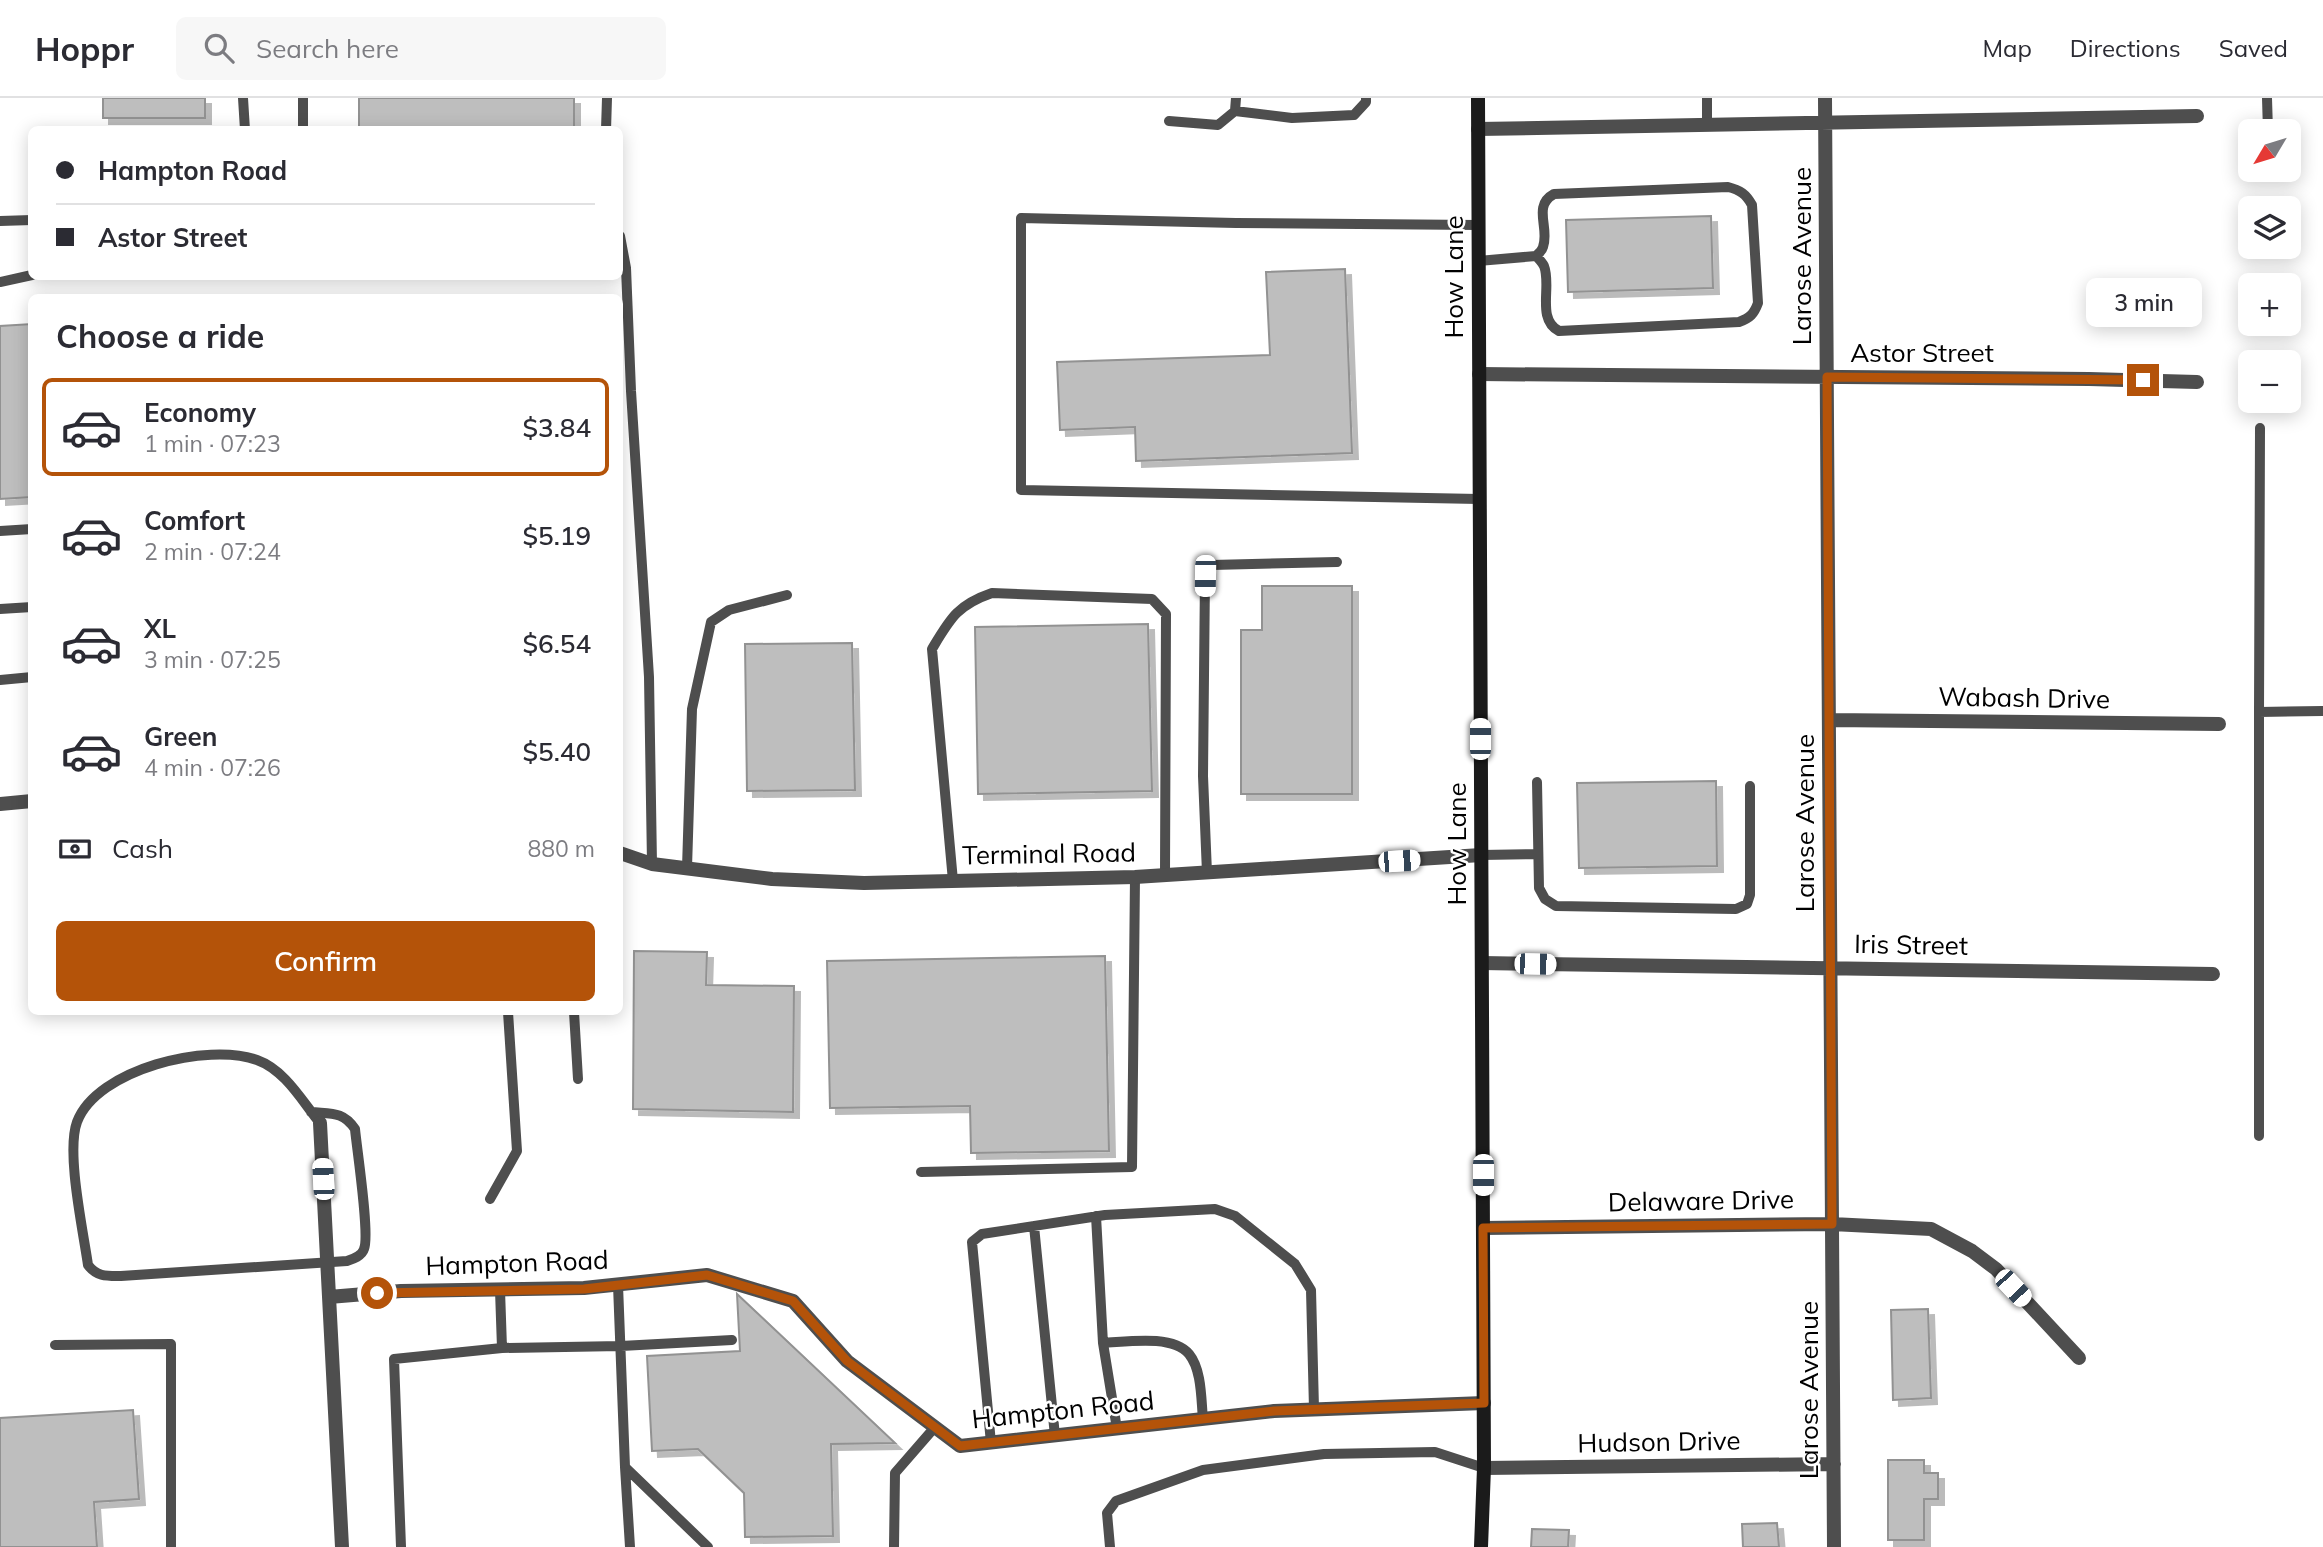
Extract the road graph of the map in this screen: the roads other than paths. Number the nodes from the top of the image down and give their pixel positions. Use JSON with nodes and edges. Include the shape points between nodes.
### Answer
{"nodes":[{"id":1,"x":243,"y":98,"type":"edge"},
{"id":2,"x":303,"y":98,"type":"edge"},
{"id":3,"x":607,"y":98,"type":"edge"},
{"id":4,"x":1236,"y":98,"type":"edge"},
{"id":5,"x":1366,"y":98,"type":"edge"},
{"id":6,"x":1478,"y":98,"type":"edge"},
{"id":7,"x":1707,"y":98,"type":"edge"},
{"id":8,"x":1825,"y":98,"type":"edge"},
{"id":9,"x":2267,"y":98,"type":"edge"},
{"id":10,"x":1235,"y":111,"type":"junction"},
{"id":11,"x":2197,"y":116,"type":"dead end"},
{"id":12,"x":2268,"y":119,"type":"edge"},
{"id":13,"x":1169,"y":121,"type":"dead end"},
{"id":14,"x":1825,"y":123,"type":"junction"},
{"id":15,"x":1707,"y":125,"type":"junction"},
{"id":16,"x":245,"y":126,"type":"edge"},
{"id":17,"x":303,"y":126,"type":"edge"},
{"id":18,"x":606,"y":126,"type":"edge"},
{"id":19,"x":1478,"y":129,"type":"junction"},
{"id":20,"x":28,"y":220,"type":"edge"},
{"id":21,"x":0,"y":221,"type":"edge"},
{"id":22,"x":1478,"y":225,"type":"junction"},
{"id":23,"x":623,"y":252,"type":"edge"},
{"id":24,"x":1536,"y":256,"type":"junction"},
{"id":25,"x":1478,"y":261,"type":"junction"},
{"id":26,"x":28,"y":276,"type":"edge"},
{"id":27,"x":0,"y":282,"type":"edge"},
{"id":28,"x":1479,"y":374,"type":"junction"},
{"id":29,"x":1827,"y":377,"type":"junction"},
{"id":30,"x":2197,"y":382,"type":"dead end"},
{"id":31,"x":2260,"y":428,"type":"dead end"},
{"id":32,"x":1479,"y":499,"type":"junction"},
{"id":33,"x":28,"y":528,"type":"edge"},
{"id":34,"x":0,"y":531,"type":"edge"},
{"id":35,"x":1337,"y":562,"type":"dead end"},
{"id":36,"x":787,"y":596,"type":"dead end"},
{"id":37,"x":28,"y":607,"type":"edge"},
{"id":38,"x":0,"y":610,"type":"edge"},
{"id":39,"x":28,"y":677,"type":"edge"},
{"id":40,"x":0,"y":680,"type":"edge"},
{"id":41,"x":2323,"y":711,"type":"edge"},
{"id":42,"x":2259,"y":712,"type":"junction"},
{"id":43,"x":1829,"y":720,"type":"junction"},
{"id":44,"x":2219,"y":724,"type":"dead end"},
{"id":45,"x":1537,"y":782,"type":"dead end"},
{"id":46,"x":1750,"y":786,"type":"dead end"},
{"id":47,"x":28,"y":802,"type":"edge"},
{"id":48,"x":0,"y":804,"type":"edge"},
{"id":49,"x":623,"y":854,"type":"edge"},
{"id":50,"x":1538,"y":854,"type":"junction"},
{"id":51,"x":1481,"y":856,"type":"junction"},
{"id":52,"x":652,"y":864,"type":"junction"},
{"id":53,"x":687,"y":868,"type":"junction"},
{"id":54,"x":1207,"y":873,"type":"junction"},
{"id":55,"x":1166,"y":875,"type":"junction"},
{"id":56,"x":1135,"y":877,"type":"junction"},
{"id":57,"x":953,"y":881,"type":"junction"},
{"id":58,"x":1482,"y":963,"type":"junction"},
{"id":59,"x":1831,"y":968,"type":"junction"},
{"id":60,"x":2213,"y":974,"type":"dead end"},
{"id":61,"x":508,"y":1015,"type":"edge"},
{"id":62,"x":574,"y":1015,"type":"edge"},
{"id":63,"x":578,"y":1079,"type":"dead end"},
{"id":64,"x":316,"y":1118,"type":"junction"},
{"id":65,"x":2259,"y":1136,"type":"dead end"},
{"id":66,"x":921,"y":1172,"type":"dead end"},
{"id":67,"x":490,"y":1199,"type":"dead end"},
{"id":68,"x":1096,"y":1216,"type":"junction"},
{"id":69,"x":1832,"y":1224,"type":"junction"},
{"id":70,"x":1034,"y":1226,"type":"junction"},
{"id":71,"x":1483,"y":1228,"type":"junction"},
{"id":72,"x":327,"y":1262,"type":"junction"},
{"id":73,"x":618,"y":1284,"type":"junction"},
{"id":74,"x":500,"y":1290,"type":"junction"},
{"id":75,"x":329,"y":1297,"type":"junction"},
{"id":76,"x":732,"y":1340,"type":"dead end"},
{"id":77,"x":1103,"y":1343,"type":"junction"},
{"id":78,"x":55,"y":1345,"type":"dead end"},
{"id":79,"x":621,"y":1346,"type":"junction"},
{"id":80,"x":502,"y":1348,"type":"junction"},
{"id":81,"x":2079,"y":1358,"type":"dead end"},
{"id":82,"x":1484,"y":1403,"type":"junction"},
{"id":83,"x":1314,"y":1409,"type":"junction"},
{"id":84,"x":1203,"y":1419,"type":"junction"},
{"id":85,"x":935,"y":1427,"type":"junction"},
{"id":86,"x":1117,"y":1429,"type":"junction"},
{"id":87,"x":1055,"y":1436,"type":"junction"},
{"id":88,"x":990,"y":1443,"type":"junction"},
{"id":89,"x":1834,"y":1464,"type":"junction"},
{"id":90,"x":625,"y":1467,"type":"junction"},
{"id":91,"x":1485,"y":1468,"type":"junction"},
{"id":92,"x":171,"y":1547,"type":"edge"},
{"id":93,"x":342,"y":1547,"type":"edge"},
{"id":94,"x":401,"y":1547,"type":"edge"},
{"id":95,"x":630,"y":1547,"type":"edge"},
{"id":96,"x":708,"y":1547,"type":"edge"},
{"id":97,"x":894,"y":1547,"type":"edge"},
{"id":98,"x":1110,"y":1547,"type":"edge"},
{"id":99,"x":1481,"y":1547,"type":"edge"},
{"id":100,"x":1834,"y":1547,"type":"edge"}],
"edges":[{"from":1,"to":16,"type":"lane"},
{"from":2,"to":17,"type":"lane"},
{"from":3,"to":18,"type":"lane"},
{"from":4,"to":10,"type":"lane"},
{"from":5,"to":10,"type":"lane","via":[[1354,114],[1293,118]]},
{"from":6,"to":19,"type":"main road","name":"How Lane"},
{"from":7,"to":15,"type":"lane"},
{"from":8,"to":14,"type":"street","name":"Larose Avenue"},
{"from":9,"to":12,"type":"lane"},
{"from":10,"to":13,"type":"lane","via":[[1218,125]]},
{"from":11,"to":14,"type":"street"},
{"from":14,"to":15,"type":"street"},
{"from":14,"to":29,"type":"street","name":"Larose Avenue"},
{"from":15,"to":19,"type":"street"},
{"from":19,"to":22,"type":"main road","name":"How Lane"},
{"from":20,"to":21,"type":"lane"},
{"from":22,"to":25,"type":"main road","name":"How Lane"},
{"from":22,"to":32,"type":"lane","via":[[1021,218],[1021,490]]},
{"from":23,"to":52,"type":"lane","via":[[649,677]]},
{"from":24,"to":24,"type":"lane","via":[[1544,266],[1548,318],[1559,331],[1739,322],[1748,319],[1758,303],[1752,205],[1738,189],[1554,194],[1542,208],[1544,246]]},
{"from":24,"to":25,"type":"lane"},
{"from":25,"to":28,"type":"main road","name":"How Lane"},
{"from":26,"to":27,"type":"lane"},
{"from":28,"to":29,"type":"street","name":"Astor Street"},
{"from":28,"to":32,"type":"main road","name":"How Lane"},
{"from":29,"to":30,"type":"street","name":"Astor Street"},
{"from":29,"to":43,"type":"street","name":"Larose Avenue"},
{"from":31,"to":42,"type":"lane"},
{"from":32,"to":51,"type":"main road","name":"How Lane"},
{"from":33,"to":34,"type":"lane"},
{"from":35,"to":54,"type":"lane","via":[[1212,565],[1205,576]]},
{"from":36,"to":53,"type":"lane","via":[[729,610],[711,622],[692,709]]},
{"from":37,"to":38,"type":"lane"},
{"from":39,"to":40,"type":"lane"},
{"from":41,"to":42,"type":"lane"},
{"from":42,"to":65,"type":"lane"},
{"from":43,"to":44,"type":"street","name":"Wabash Drive"},
{"from":43,"to":59,"type":"street","name":"Larose Avenue"},
{"from":45,"to":50,"type":"lane"},
{"from":46,"to":50,"type":"lane","via":[[1750,895],[1747,904],[1736,909],[1556,906],[1539,888]]},
{"from":47,"to":48,"type":"street"},
{"from":49,"to":52,"type":"street","name":"Terminal Road"},
{"from":50,"to":51,"type":"lane"},
{"from":51,"to":54,"type":"street","name":"Terminal Road"},
{"from":51,"to":58,"type":"main road","name":"How Lane"},
{"from":52,"to":53,"type":"street","name":"Terminal Road"},
{"from":53,"to":57,"type":"street","name":"Terminal Road","via":[[864,884]]},
{"from":54,"to":55,"type":"street","name":"Terminal Road"},
{"from":55,"to":56,"type":"street","name":"Terminal Road"},
{"from":55,"to":57,"type":"lane","via":[[1166,614],[1152,599],[992,593],[971,600],[949,620],[932,649]]},
{"from":56,"to":57,"type":"street","name":"Terminal Road"},
{"from":56,"to":66,"type":"lane","via":[[1132,1167]]},
{"from":58,"to":59,"type":"street","name":"Iris Street"},
{"from":58,"to":71,"type":"main road","name":"How Lane"},
{"from":59,"to":60,"type":"street","name":"Iris Street"},
{"from":59,"to":69,"type":"street","name":"Larose Avenue"},
{"from":61,"to":67,"type":"lane","via":[[517,1151]]},
{"from":62,"to":63,"type":"lane"},
{"from":64,"to":72,"type":"street"},
{"from":64,"to":72,"type":"lane","via":[[342,1115],[355,1129],[364,1213],[365,1249],[346,1261]]},
{"from":64,"to":72,"type":"lane","via":[[278,1072],[257,1060],[230,1055],[194,1057],[154,1064],[101,1090],[83,1109],[73,1148],[88,1265],[93,1272],[121,1276]]},
{"from":68,"to":70,"type":"lane"},
{"from":68,"to":77,"type":"lane"},
{"from":68,"to":83,"type":"lane","via":[[1215,1209],[1235,1216],[1295,1265],[1311,1290]]},
{"from":69,"to":71,"type":"street","name":"Delaware Drive"},
{"from":69,"to":81,"type":"street","name":"Delaware Drive","via":[[1938,1231],[1996,1269]]},
{"from":69,"to":89,"type":"street","name":"Larose Avenue"},
{"from":70,"to":87,"type":"lane"},
{"from":70,"to":88,"type":"lane","via":[[982,1234],[971,1242]]},
{"from":71,"to":82,"type":"main road","name":"How Lane"},
{"from":72,"to":75,"type":"street"},
{"from":73,"to":74,"type":"street","name":"Hampton Road"},
{"from":73,"to":79,"type":"lane"},
{"from":73,"to":85,"type":"street","name":"Hampton Road","via":[[707,1275],[793,1301],[847,1361]]},
{"from":74,"to":75,"type":"street","name":"Hampton Road"},
{"from":74,"to":80,"type":"lane"},
{"from":75,"to":93,"type":"street"},
{"from":76,"to":79,"type":"lane"},
{"from":77,"to":84,"type":"lane","via":[[1164,1340],[1188,1353],[1197,1371]]},
{"from":77,"to":86,"type":"lane"},
{"from":78,"to":92,"type":"lane","via":[[171,1344]]},
{"from":79,"to":80,"type":"lane"},
{"from":79,"to":90,"type":"lane"},
{"from":80,"to":94,"type":"lane","via":[[394,1359]]},
{"from":82,"to":83,"type":"street","name":"Hampton Road"},
{"from":82,"to":91,"type":"main road","name":"How Lane"},
{"from":83,"to":84,"type":"street","name":"Hampton Road"},
{"from":84,"to":86,"type":"street","name":"Hampton Road"},
{"from":85,"to":88,"type":"street","name":"Hampton Road","via":[[960,1446]]},
{"from":85,"to":97,"type":"lane","via":[[895,1474]]},
{"from":86,"to":87,"type":"street","name":"Hampton Road"},
{"from":87,"to":88,"type":"street","name":"Hampton Road"},
{"from":89,"to":91,"type":"street","name":"Hudson Drive"},
{"from":89,"to":100,"type":"street","name":"Larose Avenue"},
{"from":90,"to":95,"type":"lane"},
{"from":90,"to":96,"type":"lane"},
{"from":91,"to":98,"type":"lane","via":[[1435,1452],[1324,1454],[1203,1470],[1116,1501],[1107,1513]]},
{"from":91,"to":99,"type":"main road","name":"How Lane"}]}
